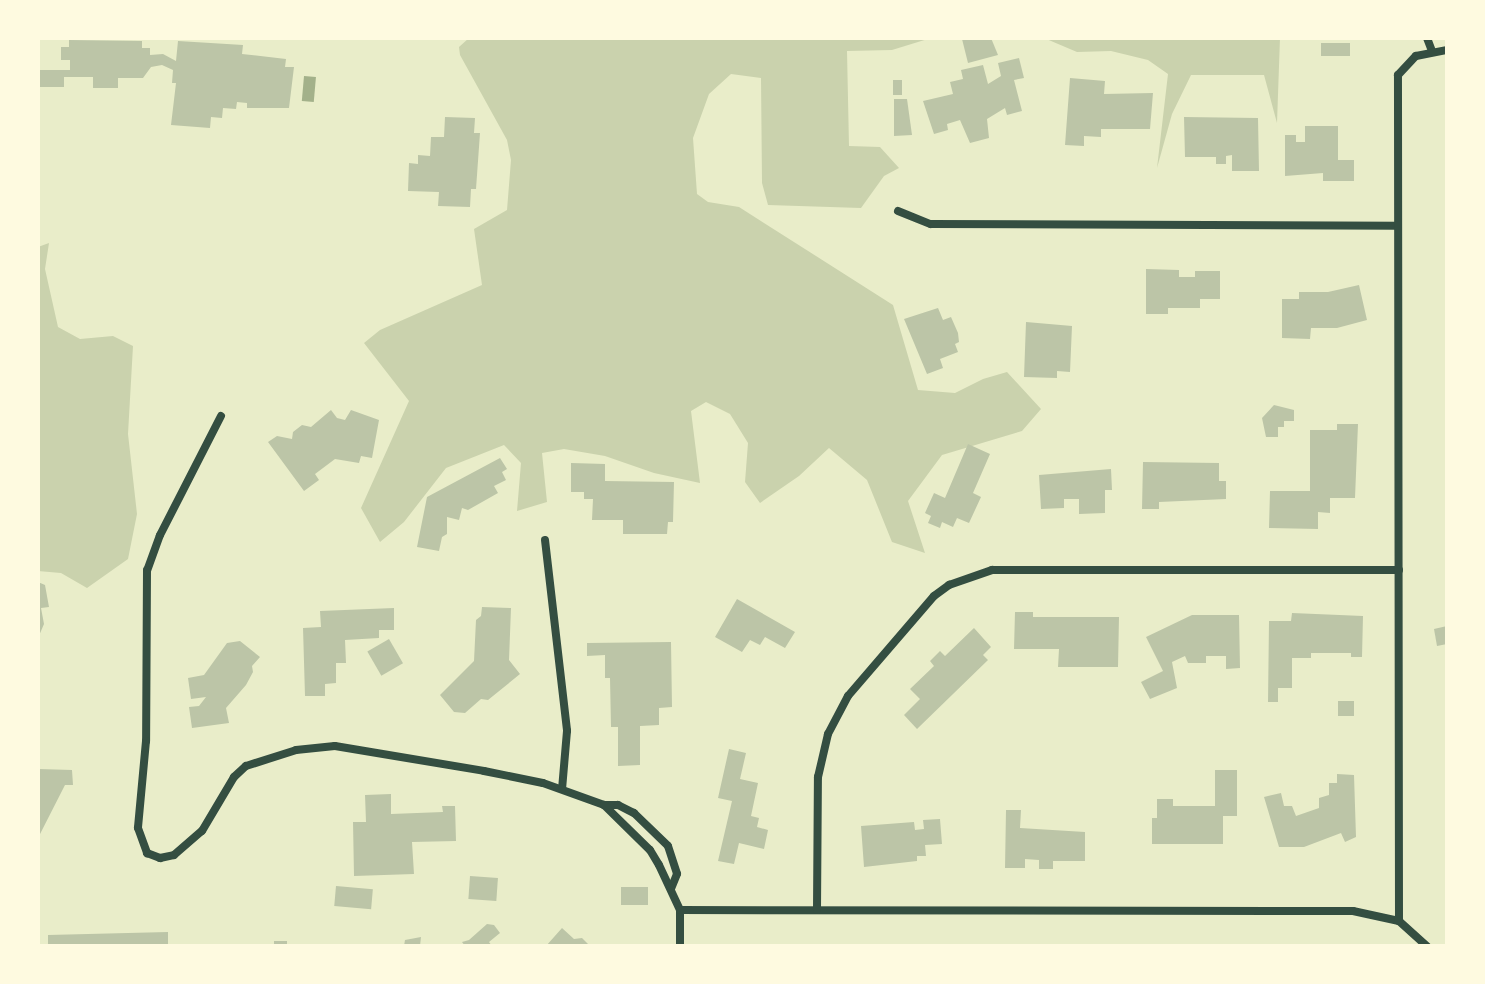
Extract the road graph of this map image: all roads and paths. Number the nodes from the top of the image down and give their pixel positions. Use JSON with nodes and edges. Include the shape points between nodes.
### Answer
{"nodes":[{"id":1,"x":1427,"y":38,"type":"edge"},
{"id":2,"x":1447,"y":50,"type":"edge"},
{"id":3,"x":1432,"y":51,"type":"junction"},
{"id":4,"x":898,"y":211,"type":"dead end"},
{"id":5,"x":1398,"y":226,"type":"junction"},
{"id":6,"x":221,"y":416,"type":"dead end"},
{"id":7,"x":545,"y":540,"type":"dead end"},
{"id":8,"x":1399,"y":570,"type":"junction"},
{"id":9,"x":562,"y":789,"type":"junction"},
{"id":10,"x":604,"y":805,"type":"junction"},
{"id":11,"x":671,"y":889,"type":"junction"},
{"id":12,"x":680,"y":910,"type":"junction"},
{"id":13,"x":817,"y":910,"type":"junction"},
{"id":14,"x":1399,"y":921,"type":"junction"},
{"id":15,"x":680,"y":946,"type":"edge"},
{"id":16,"x":1427,"y":946,"type":"edge"}],
"edges":[{"from":1,"to":3,"type":"street"},
{"from":2,"to":3,"type":"street"},
{"from":3,"to":5,"type":"street","via":[[1416,56],[1398,75]]},
{"from":4,"to":5,"type":"street","via":[[931,224]]},
{"from":5,"to":8,"type":"street"},
{"from":6,"to":9,"type":"street","via":[[147,570],[146,741],[138,828],[147,853],[160,858],[174,855],[202,831],[246,766],[296,750],[364,749]]},
{"from":7,"to":9,"type":"street","via":[[567,731]]},
{"from":8,"to":13,"type":"street","via":[[992,570],[949,585],[848,696],[828,734],[818,777]]},
{"from":8,"to":14,"type":"street"},
{"from":9,"to":10,"type":"street"},
{"from":10,"to":11,"type":"street","via":[[650,850]]},
{"from":10,"to":11,"type":"street","via":[[634,813],[668,846],[677,874]]},
{"from":11,"to":12,"type":"street"},
{"from":12,"to":13,"type":"street"},
{"from":12,"to":15,"type":"street"},
{"from":13,"to":14,"type":"street","via":[[1353,911]]},
{"from":14,"to":16,"type":"street"}]}
